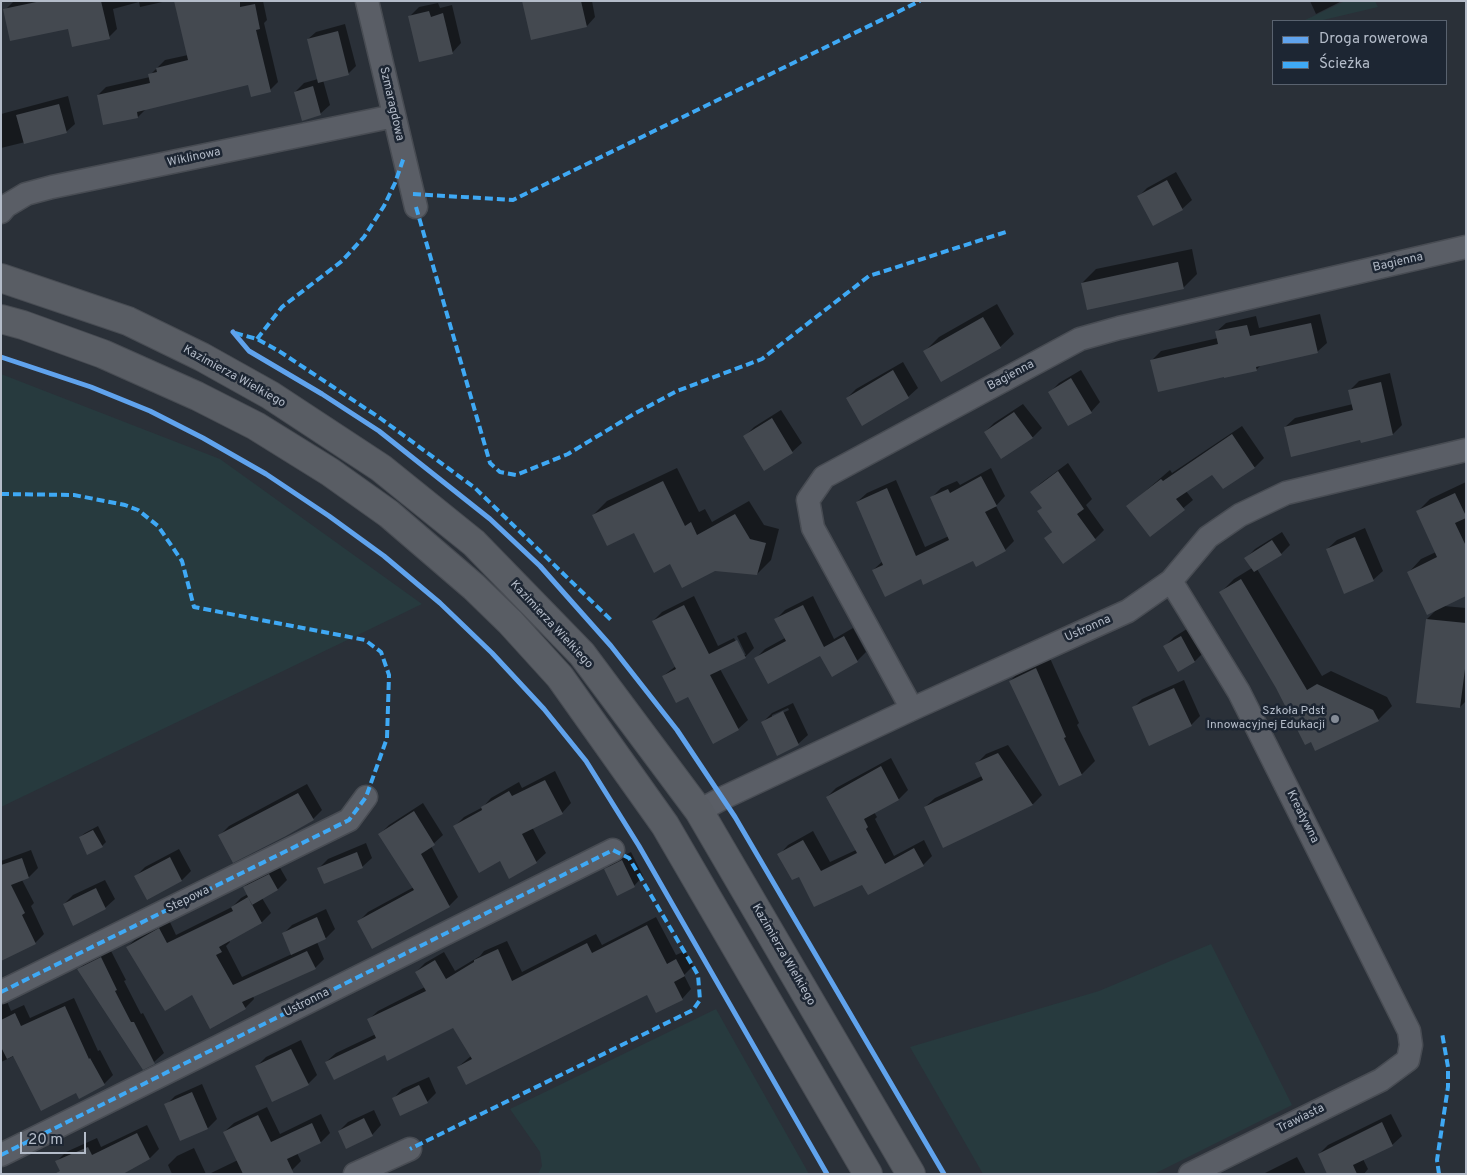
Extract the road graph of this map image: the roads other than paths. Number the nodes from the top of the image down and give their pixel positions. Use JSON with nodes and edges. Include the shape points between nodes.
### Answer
{"nodes":[{"id":1,"x":367,"y":1,"type":"edge"},
{"id":2,"x":394,"y":116,"type":"junction"},
{"id":3,"x":416,"y":207,"type":"dead end"},
{"id":4,"x":1,"y":212,"type":"edge"},
{"id":5,"x":1466,"y":247,"type":"edge"},
{"id":6,"x":1,"y":278,"type":"edge"},
{"id":7,"x":1,"y":319,"type":"edge"},
{"id":8,"x":1466,"y":450,"type":"edge"},
{"id":9,"x":1171,"y":581,"type":"junction"},
{"id":10,"x":912,"y":709,"type":"junction"},
{"id":11,"x":366,"y":797,"type":"dead end"},
{"id":12,"x":699,"y":811,"type":"junction"},
{"id":13,"x":613,"y":850,"type":"dead end"},
{"id":14,"x":1,"y":992,"type":"edge"},
{"id":15,"x":1408,"y":1060,"type":"joint"},
{"id":16,"x":410,"y":1149,"type":"dead end"},
{"id":17,"x":1,"y":1155,"type":"edge"},
{"id":18,"x":355,"y":1174,"type":"edge"},
{"id":19,"x":868,"y":1174,"type":"edge"},
{"id":20,"x":911,"y":1174,"type":"edge"},
{"id":21,"x":1190,"y":1174,"type":"edge"}],
"edges":[{"from":1,"to":2,"type":"street","name":"Szmaragdowa"},
{"from":2,"to":3,"type":"street","name":"Szmaragdowa"},
{"from":2,"to":4,"type":"street","name":"Wiklinowa","via":[[43,189],[26,194]]},
{"from":5,"to":10,"type":"street","name":"Bagienna","via":[[1080,339],[824,477],[808,500],[813,528]]},
{"from":6,"to":12,"type":"main road","name":"Kazimierza Wielkiego","via":[[128,321],[202,357],[270,395],[381,468],[474,543],[582,654]]},
{"from":7,"to":19,"type":"main road","via":[[103,354],[256,426],[330,472],[388,514],[498,610],[560,677],[665,825]]},
{"from":8,"to":9,"type":"street","name":"Ustronna","via":[[1286,493],[1240,515],[1208,537]]},
{"from":9,"to":10,"type":"street","name":"Ustronna","via":[[1128,611]]},
{"from":9,"to":15,"type":"street","name":"Kreatywna","via":[[1239,692],[1409,1031]]},
{"from":10,"to":12,"type":"street","name":"Ustronna"},
{"from":11,"to":14,"type":"street","name":"Stepowa","via":[[350,820]]},
{"from":12,"to":20,"type":"main road","name":"Kazimierza Wielkiego"},
{"from":13,"to":17,"type":"street","name":"Ustronna"},
{"from":15,"to":21,"type":"street","name":"Trawiasta","via":[[1381,1080]]},
{"from":16,"to":18,"type":"street"}]}
